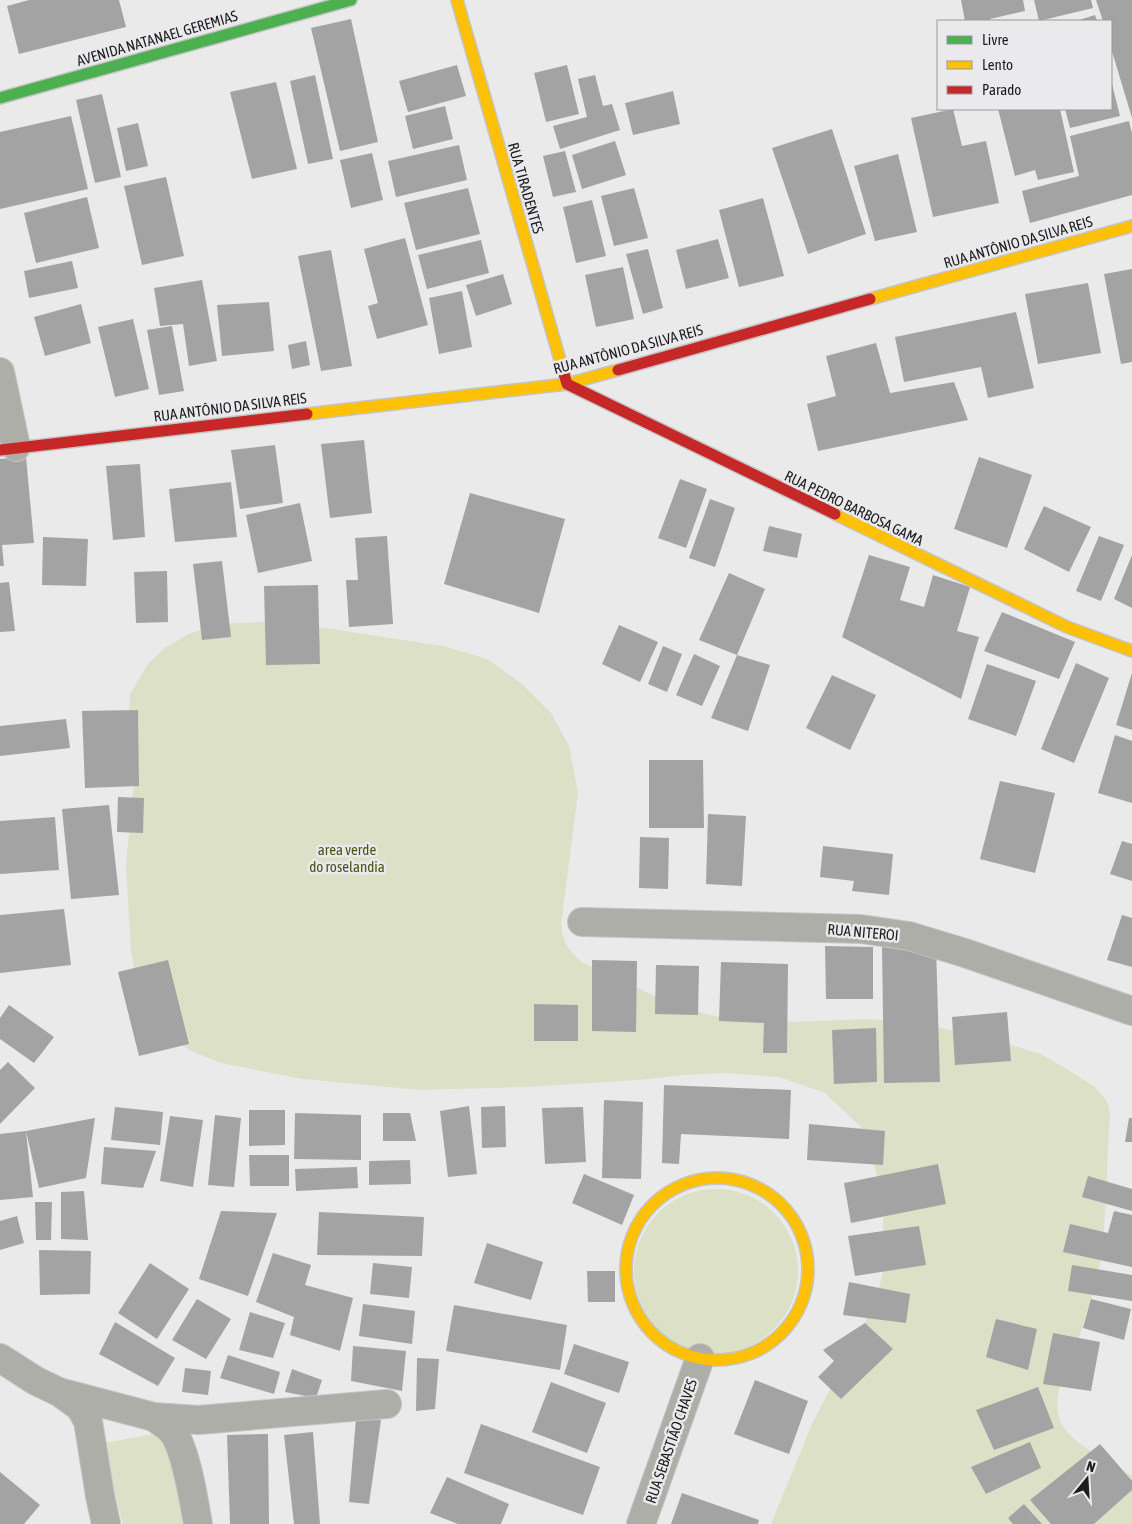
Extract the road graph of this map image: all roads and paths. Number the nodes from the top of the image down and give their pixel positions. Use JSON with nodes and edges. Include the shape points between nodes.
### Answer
{"nodes":[{"id":1,"x":352,"y":0,"type":"edge"},
{"id":2,"x":457,"y":0,"type":"edge"},
{"id":3,"x":0,"y":98,"type":"edge"},
{"id":4,"x":1132,"y":226,"type":"edge"},
{"id":5,"x":0,"y":372,"type":"edge"},
{"id":6,"x":567,"y":384,"type":"junction"},
{"id":7,"x":8,"y":448,"type":"edge"},
{"id":8,"x":1132,"y":651,"type":"edge"},
{"id":9,"x":582,"y":922,"type":"dead end"},
{"id":10,"x":1132,"y":1011,"type":"edge"},
{"id":11,"x":0,"y":1358,"type":"edge"},
{"id":12,"x":700,"y":1358,"type":"junction"},
{"id":13,"x":59,"y":1392,"type":"junction"},
{"id":14,"x":387,"y":1404,"type":"dead end"},
{"id":15,"x":154,"y":1417,"type":"junction"},
{"id":16,"x":106,"y":1524,"type":"edge"},
{"id":17,"x":198,"y":1524,"type":"edge"},
{"id":18,"x":641,"y":1524,"type":"edge"}],
"edges":[{"from":1,"to":3,"type":"street","name":"AVENIDA NATANAEL GEREMIAS"},
{"from":2,"to":6,"type":"street","name":"RUA TIRADENTES"},
{"from":4,"to":6,"type":"street","name":"RUA ANTÔNIO DA SILVA REIS"},
{"from":5,"to":7,"type":"street"},
{"from":6,"to":7,"type":"street","name":"RUA ANTÔNIO DA SILVA REIS"},
{"from":6,"to":8,"type":"street","name":"RUA PEDRO BARBOSA GAMA","via":[[1058,623]]},
{"from":9,"to":10,"type":"street","name":"RUA NITEROI","via":[[861,929],[909,936]]},
{"from":11,"to":13,"type":"street"},
{"from":12,"to":12,"type":"street","name":"RUA SEBASTIÃO CHAVES","via":[[741,1357],[777,1338],[802,1305],[808,1278],[806,1250],[797,1225],[789,1214],[769,1194],[730,1180],[709,1179],[689,1183],[664,1196],[644,1215],[628,1252],[629,1290],[642,1320],[664,1343]]},
{"from":12,"to":18,"type":"street","name":"RUA SEBASTIÃO CHAVES"},
{"from":13,"to":15,"type":"street"},
{"from":13,"to":16,"type":"street","via":[[80,1407],[88,1421]]},
{"from":14,"to":15,"type":"street","via":[[199,1420]]},
{"from":15,"to":17,"type":"street","via":[[173,1433],[181,1449],[194,1495]]}]}
